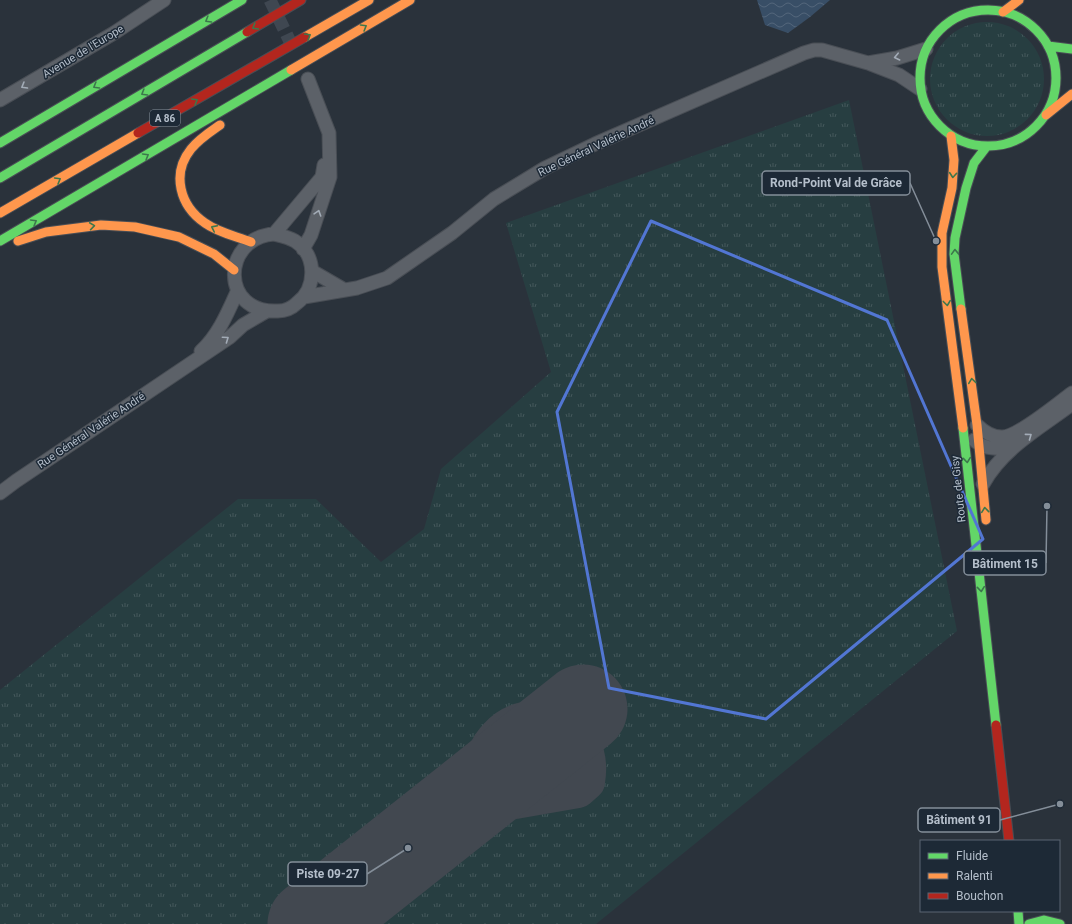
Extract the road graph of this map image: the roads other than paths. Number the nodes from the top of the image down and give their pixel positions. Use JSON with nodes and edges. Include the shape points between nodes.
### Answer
{"nodes":[{"id":1,"x":164,"y":0,"type":"edge"},
{"id":2,"x":242,"y":0,"type":"edge"},
{"id":3,"x":301,"y":0,"type":"edge"},
{"id":4,"x":369,"y":0,"type":"edge"},
{"id":5,"x":410,"y":0,"type":"edge"},
{"id":6,"x":1020,"y":0,"type":"edge"},
{"id":7,"x":1003,"y":12,"type":"junction"},
{"id":8,"x":1048,"y":46,"type":"junction"},
{"id":9,"x":331,"y":47,"type":"junction"},
{"id":10,"x":926,"y":49,"type":"junction"},
{"id":11,"x":1072,"y":49,"type":"edge"},
{"id":12,"x":868,"y":63,"type":"junction"},
{"id":13,"x":308,"y":78,"type":"dead end"},
{"id":14,"x":920,"y":89,"type":"junction"},
{"id":15,"x":1072,"y":94,"type":"edge"},
{"id":16,"x":0,"y":100,"type":"edge"},
{"id":17,"x":249,"y":105,"type":"dead end"},
{"id":18,"x":1044,"y":116,"type":"junction"},
{"id":19,"x":225,"y":122,"type":"dead end"},
{"id":20,"x":329,"y":134,"type":"junction"},
{"id":21,"x":951,"y":136,"type":"junction"},
{"id":22,"x":0,"y":143,"type":"edge"},
{"id":23,"x":988,"y":146,"type":"junction"},
{"id":24,"x":0,"y":178,"type":"edge"},
{"id":25,"x":0,"y":213,"type":"edge"},
{"id":26,"x":274,"y":234,"type":"junction"},
{"id":27,"x":0,"y":241,"type":"edge"},
{"id":28,"x":250,"y":242,"type":"junction"},
{"id":29,"x":0,"y":246,"type":"edge"},
{"id":30,"x":303,"y":248,"type":"junction"},
{"id":31,"x":234,"y":270,"type":"junction"},
{"id":32,"x":312,"y":271,"type":"junction"},
{"id":33,"x":343,"y":289,"type":"junction"},
{"id":34,"x":237,"y":292,"type":"junction"},
{"id":35,"x":304,"y":297,"type":"junction"},
{"id":36,"x":267,"y":311,"type":"junction"},
{"id":37,"x":182,"y":369,"type":"junction"},
{"id":38,"x":1072,"y":392,"type":"edge"},
{"id":39,"x":1072,"y":404,"type":"edge"},
{"id":40,"x":978,"y":425,"type":"junction"},
{"id":41,"x":963,"y":428,"type":"junction"},
{"id":42,"x":978,"y":444,"type":"junction"},
{"id":43,"x":1011,"y":449,"type":"junction"},
{"id":44,"x":983,"y":484,"type":"junction"},
{"id":45,"x":0,"y":493,"type":"edge"},
{"id":46,"x":987,"y":527,"type":"dead end"},
{"id":47,"x":1009,"y":840,"type":"edge"},
{"id":48,"x":1018,"y":912,"type":"edge"},
{"id":49,"x":1037,"y":912,"type":"edge"},
{"id":50,"x":1041,"y":920,"type":"junction"},
{"id":51,"x":1019,"y":924,"type":"edge"},
{"id":52,"x":1029,"y":924,"type":"edge"},
{"id":53,"x":1060,"y":924,"type":"edge"}],
"edges":[{"from":1,"to":16,"type":"street","name":"Avenue de l'Europe","one_way":true,"via":[[114,33]]},
{"from":2,"to":22,"type":"main road","one_way":true},
{"from":3,"to":24,"type":"main road","one_way":true},
{"from":25,"to":4,"type":"main road","number":"A 86","one_way":true},
{"from":9,"to":5,"type":"main road","one_way":true},
{"from":6,"to":7,"type":"main road"},
{"from":7,"to":8,"type":"main road","via":[[1029,24]]},
{"from":7,"to":10,"type":"main road","via":[[987,10],[955,18],[934,37]]},
{"from":8,"to":11,"type":"main road"},
{"from":8,"to":18,"type":"main road","via":[[1054,63],[1056,81],[1052,99]]},
{"from":9,"to":17,"type":"main road"},
{"from":27,"to":9,"type":"main road","one_way":true},
{"from":10,"to":12,"type":"street","name":"Rue Général Valérie André","one_way":true},
{"from":10,"to":14,"type":"main road","via":[[922,62]]},
{"from":12,"to":14,"type":"street","name":"Rue Général Valérie André","via":[[899,75]]},
{"from":12,"to":33,"type":"street","name":"Rue Général Valérie André","via":[[822,50],[804,53],[545,168],[494,199],[452,233],[387,278],[357,288]]},
{"from":13,"to":20,"type":"street"},
{"from":14,"to":21,"type":"main road","via":[[931,116]]},
{"from":15,"to":18,"type":"main road"},
{"from":18,"to":23,"type":"main road","via":[[1032,130],[1016,140]]},
{"from":28,"to":19,"type":"main road","one_way":true,"via":[[205,223],[190,210],[179,185],[180,173],[191,149]]},
{"from":20,"to":26,"type":"street","via":[[322,177]]},
{"from":30,"to":20,"type":"street","one_way":true,"via":[[311,235],[330,177]]},
{"from":21,"to":23,"type":"main road","via":[[969,144]]},
{"from":21,"to":41,"type":"main road","name":"Route de Gisy","one_way":true,"via":[[954,160],[952,188],[942,233],[942,267]]},
{"from":40,"to":23,"type":"main road","one_way":true,"via":[[954,254],[966,188],[974,163]]},
{"from":26,"to":28,"type":"street"},
{"from":26,"to":30,"type":"street","via":[[285,236]]},
{"from":28,"to":31,"type":"street","via":[[239,254]]},
{"from":29,"to":31,"type":"main road","one_way":true,"via":[[46,232],[101,225],[135,227],[179,237],[214,254]]},
{"from":30,"to":32,"type":"street"},
{"from":31,"to":34,"type":"street"},
{"from":32,"to":33,"type":"street"},
{"from":32,"to":35,"type":"street","via":[[310,288]]},
{"from":33,"to":35,"type":"street","name":"Rue Général Valérie André"},
{"from":34,"to":36,"type":"street","via":[[248,304],[258,310]]},
{"from":34,"to":37,"type":"street","name":"Rue Général Valérie André","via":[[217,331]]},
{"from":35,"to":36,"type":"street","via":[[292,307],[280,312]]},
{"from":37,"to":36,"type":"street","name":"Rue Général Valérie André","one_way":true},
{"from":37,"to":45,"type":"street","name":"Rue Général Valérie André"},
{"from":38,"to":40,"type":"street","via":[[1016,433],[1003,437],[995,436],[984,433]]},
{"from":43,"to":39,"type":"street","one_way":true},
{"from":40,"to":42,"type":"main road"},
{"from":41,"to":42,"type":"street"},
{"from":41,"to":47,"type":"main road","name":"Route de Gisy","one_way":true},
{"from":42,"to":43,"type":"street","via":[[986,448]]},
{"from":42,"to":44,"type":"main road"},
{"from":43,"to":44,"type":"street"},
{"from":46,"to":44,"type":"main road","one_way":true},
{"from":48,"to":51,"type":"main road"},
{"from":49,"to":50,"type":"main road"},
{"from":50,"to":52,"type":"main road"},
{"from":50,"to":53,"type":"main road"}]}
